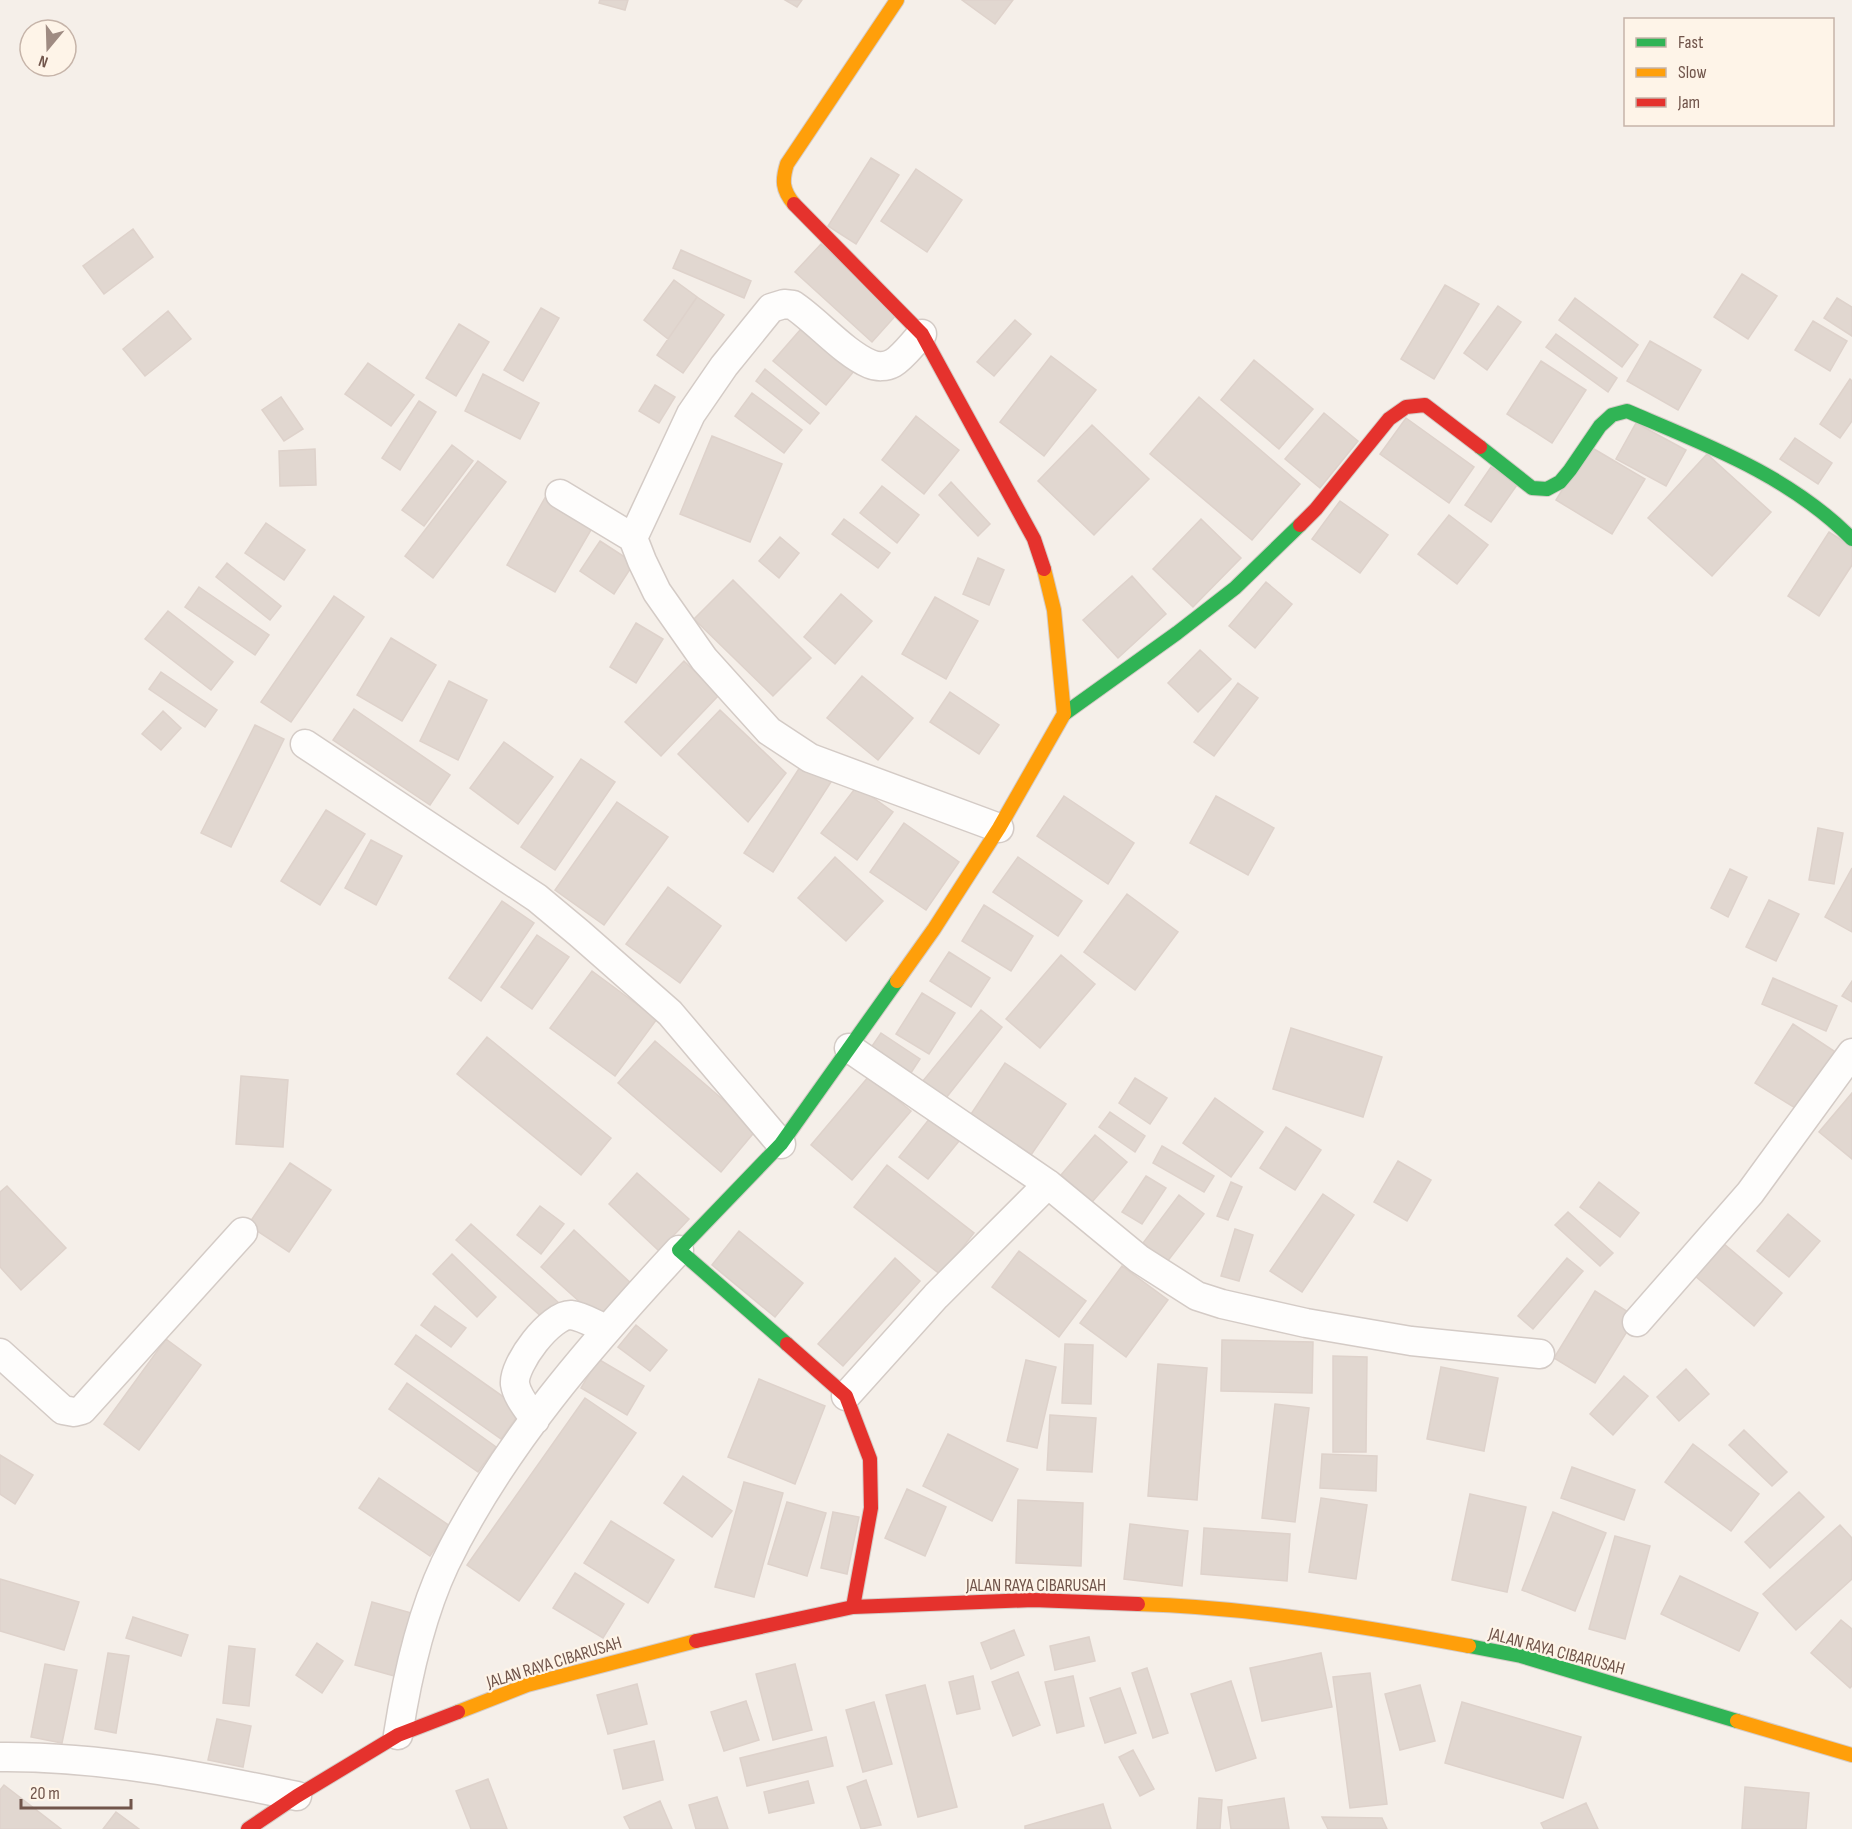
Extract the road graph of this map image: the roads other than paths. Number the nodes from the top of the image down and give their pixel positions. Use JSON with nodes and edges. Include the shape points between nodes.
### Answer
{"nodes":[{"id":1,"x":897,"y":0,"type":"edge"},
{"id":2,"x":922,"y":333,"type":"junction"},
{"id":3,"x":560,"y":494,"type":"dead end"},
{"id":4,"x":633,"y":538,"type":"junction"},
{"id":5,"x":1852,"y":539,"type":"edge"},
{"id":6,"x":1064,"y":714,"type":"junction"},
{"id":7,"x":304,"y":744,"type":"dead end"},
{"id":8,"x":999,"y":828,"type":"junction"},
{"id":9,"x":849,"y":1048,"type":"junction"},
{"id":10,"x":1852,"y":1053,"type":"edge"},
{"id":11,"x":781,"y":1144,"type":"junction"},
{"id":12,"x":1048,"y":1184,"type":"junction"},
{"id":13,"x":243,"y":1232,"type":"dead end"},
{"id":14,"x":680,"y":1250,"type":"junction"},
{"id":15,"x":1637,"y":1322,"type":"dead end"},
{"id":16,"x":606,"y":1329,"type":"junction"},
{"id":17,"x":0,"y":1353,"type":"edge"},
{"id":18,"x":1540,"y":1354,"type":"dead end"},
{"id":19,"x":846,"y":1396,"type":"junction"},
{"id":20,"x":535,"y":1420,"type":"junction"},
{"id":21,"x":853,"y":1607,"type":"junction"},
{"id":22,"x":398,"y":1735,"type":"junction"},
{"id":23,"x":1852,"y":1755,"type":"edge"},
{"id":24,"x":0,"y":1757,"type":"edge"},
{"id":25,"x":297,"y":1796,"type":"junction"},
{"id":26,"x":248,"y":1829,"type":"edge"}],
"edges":[{"from":1,"to":2,"type":"street","via":[[787,164],[783,178],[784,190],[810,223]]},
{"from":2,"to":4,"type":"street","via":[[894,363],[877,366],[847,348],[793,305],[771,308],[691,414]]},
{"from":2,"to":6,"type":"street","via":[[1034,539],[1054,610]]},
{"from":3,"to":4,"type":"street"},
{"from":4,"to":8,"type":"street","via":[[657,592],[704,659],[769,731],[810,759]]},
{"from":5,"to":6,"type":"street","via":[[1818,508],[1776,481],[1627,411],[1608,416],[1563,479],[1540,491],[1425,405],[1413,404],[1389,419],[1316,509],[1234,588]]},
{"from":6,"to":8,"type":"street"},
{"from":7,"to":11,"type":"street","via":[[537,898],[579,933],[670,1013]]},
{"from":8,"to":9,"type":"street","via":[[934,929]]},
{"from":9,"to":11,"type":"street"},
{"from":9,"to":12,"type":"street"},
{"from":10,"to":15,"type":"street","via":[[1750,1193]]},
{"from":11,"to":14,"type":"street"},
{"from":12,"to":18,"type":"street","via":[[1139,1259],[1197,1296],[1306,1323],[1411,1341]]},
{"from":12,"to":19,"type":"street","via":[[936,1296]]},
{"from":13,"to":17,"type":"street","via":[[82,1410],[63,1410]]},
{"from":14,"to":16,"type":"street"},
{"from":14,"to":19,"type":"street"},
{"from":16,"to":20,"type":"street"},
{"from":16,"to":20,"type":"street","via":[[566,1316],[531,1346],[516,1373],[515,1383]]},
{"from":19,"to":21,"type":"street","via":[[870,1459],[872,1486]]},
{"from":20,"to":22,"type":"street","via":[[477,1503],[444,1565],[414,1655]]},
{"from":21,"to":22,"type":"street","name":"JALAN RAYA CIBARUSAH","via":[[686,1643],[527,1685]]},
{"from":21,"to":23,"type":"street","name":"JALAN RAYA CIBARUSAH","via":[[1033,1600],[1152,1604],[1271,1615],[1408,1635],[1521,1656]]},
{"from":22,"to":25,"type":"street","name":"JALAN RAYA CIBARUSAH"},
{"from":24,"to":25,"type":"street","via":[[97,1762],[191,1774]]},
{"from":25,"to":26,"type":"street","name":"JALAN RAYA CIBARUSAH"}]}
